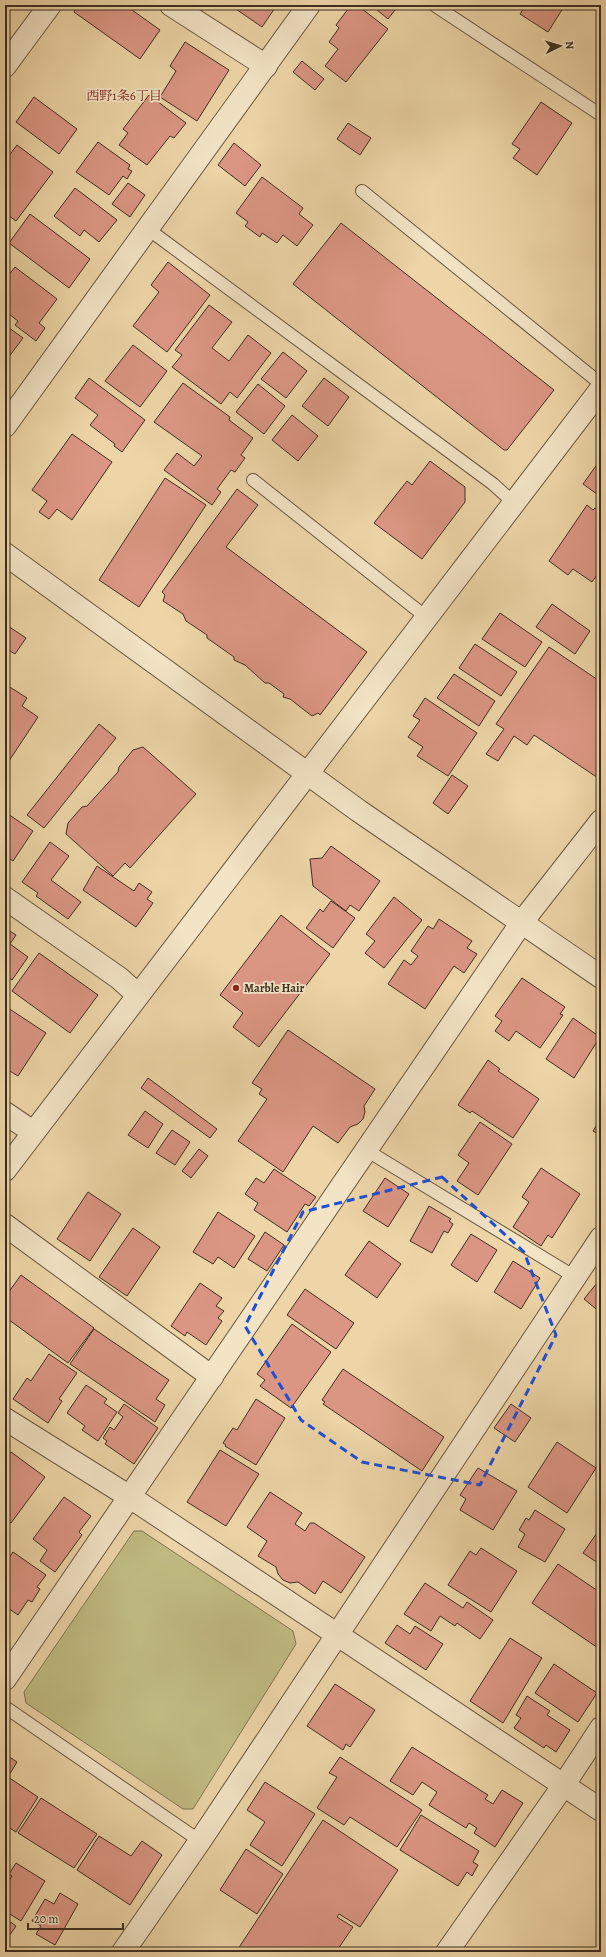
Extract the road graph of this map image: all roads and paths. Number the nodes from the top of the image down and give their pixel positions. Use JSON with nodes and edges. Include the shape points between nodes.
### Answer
{"nodes":[{"id":1,"x":50,"y":5,"type":"edge"},
{"id":2,"x":171,"y":5,"type":"edge"},
{"id":3,"x":309,"y":5,"type":"edge"},
{"id":4,"x":434,"y":5,"type":"edge"},
{"id":5,"x":5,"y":66,"type":"edge"},
{"id":6,"x":266,"y":66,"type":"junction"},
{"id":7,"x":601,"y":115,"type":"edge"},
{"id":8,"x":362,"y":191,"type":"dead end"},
{"id":9,"x":148,"y":229,"type":"junction"},
{"id":10,"x":601,"y":384,"type":"edge"},
{"id":11,"x":601,"y":389,"type":"edge"},
{"id":12,"x":5,"y":426,"type":"edge"},
{"id":13,"x":253,"y":480,"type":"dead end"},
{"id":14,"x":514,"y":503,"type":"junction"},
{"id":15,"x":5,"y":554,"type":"edge"},
{"id":16,"x":426,"y":617,"type":"junction"},
{"id":17,"x":308,"y":772,"type":"junction"},
{"id":18,"x":601,"y":821,"type":"edge"},
{"id":19,"x":5,"y":898,"type":"edge"},
{"id":20,"x":522,"y":922,"type":"junction"},
{"id":21,"x":601,"y":977,"type":"edge"},
{"id":22,"x":138,"y":995,"type":"junction"},
{"id":23,"x":5,"y":1113,"type":"edge"},
{"id":24,"x":33,"y":1132,"type":"junction"},
{"id":25,"x":366,"y":1150,"type":"junction"},
{"id":26,"x":5,"y":1170,"type":"edge"},
{"id":27,"x":5,"y":1225,"type":"edge"},
{"id":28,"x":601,"y":1238,"type":"edge"},
{"id":29,"x":575,"y":1277,"type":"junction"},
{"id":30,"x":212,"y":1377,"type":"junction"},
{"id":31,"x":5,"y":1419,"type":"edge"},
{"id":32,"x":130,"y":1496,"type":"junction"},
{"id":33,"x":337,"y":1634,"type":"junction"},
{"id":34,"x":5,"y":1679,"type":"edge"},
{"id":35,"x":5,"y":1707,"type":"edge"},
{"id":36,"x":601,"y":1728,"type":"edge"},
{"id":37,"x":563,"y":1786,"type":"junction"},
{"id":38,"x":601,"y":1810,"type":"edge"},
{"id":39,"x":200,"y":1842,"type":"junction"},
{"id":40,"x":123,"y":1952,"type":"edge"},
{"id":41,"x":447,"y":1952,"type":"edge"}],
"edges":[{"from":1,"to":5,"type":"street"},
{"from":2,"to":6,"type":"street"},
{"from":3,"to":6,"type":"street"},
{"from":4,"to":7,"type":"lane"},
{"from":6,"to":9,"type":"street"},
{"from":8,"to":10,"type":"lane"},
{"from":9,"to":12,"type":"street"},
{"from":9,"to":14,"type":"lane","via":[[494,484]]},
{"from":11,"to":14,"type":"street"},
{"from":13,"to":16,"type":"lane"},
{"from":14,"to":16,"type":"street"},
{"from":15,"to":17,"type":"street"},
{"from":16,"to":17,"type":"street"},
{"from":17,"to":20,"type":"street","via":[[359,811]]},
{"from":17,"to":22,"type":"street"},
{"from":18,"to":20,"type":"street"},
{"from":19,"to":22,"type":"street","via":[[119,978]]},
{"from":20,"to":21,"type":"street"},
{"from":20,"to":25,"type":"street"},
{"from":22,"to":24,"type":"street"},
{"from":23,"to":24,"type":"street"},
{"from":24,"to":26,"type":"street"},
{"from":25,"to":29,"type":"lane"},
{"from":25,"to":30,"type":"street"},
{"from":27,"to":30,"type":"street"},
{"from":28,"to":29,"type":"street"},
{"from":29,"to":33,"type":"street"},
{"from":30,"to":32,"type":"street"},
{"from":31,"to":32,"type":"street"},
{"from":32,"to":33,"type":"street"},
{"from":32,"to":34,"type":"street"},
{"from":33,"to":37,"type":"street"},
{"from":33,"to":39,"type":"street"},
{"from":35,"to":39,"type":"lane"},
{"from":36,"to":37,"type":"street"},
{"from":37,"to":38,"type":"street"},
{"from":37,"to":41,"type":"street"},
{"from":39,"to":40,"type":"street"}]}
